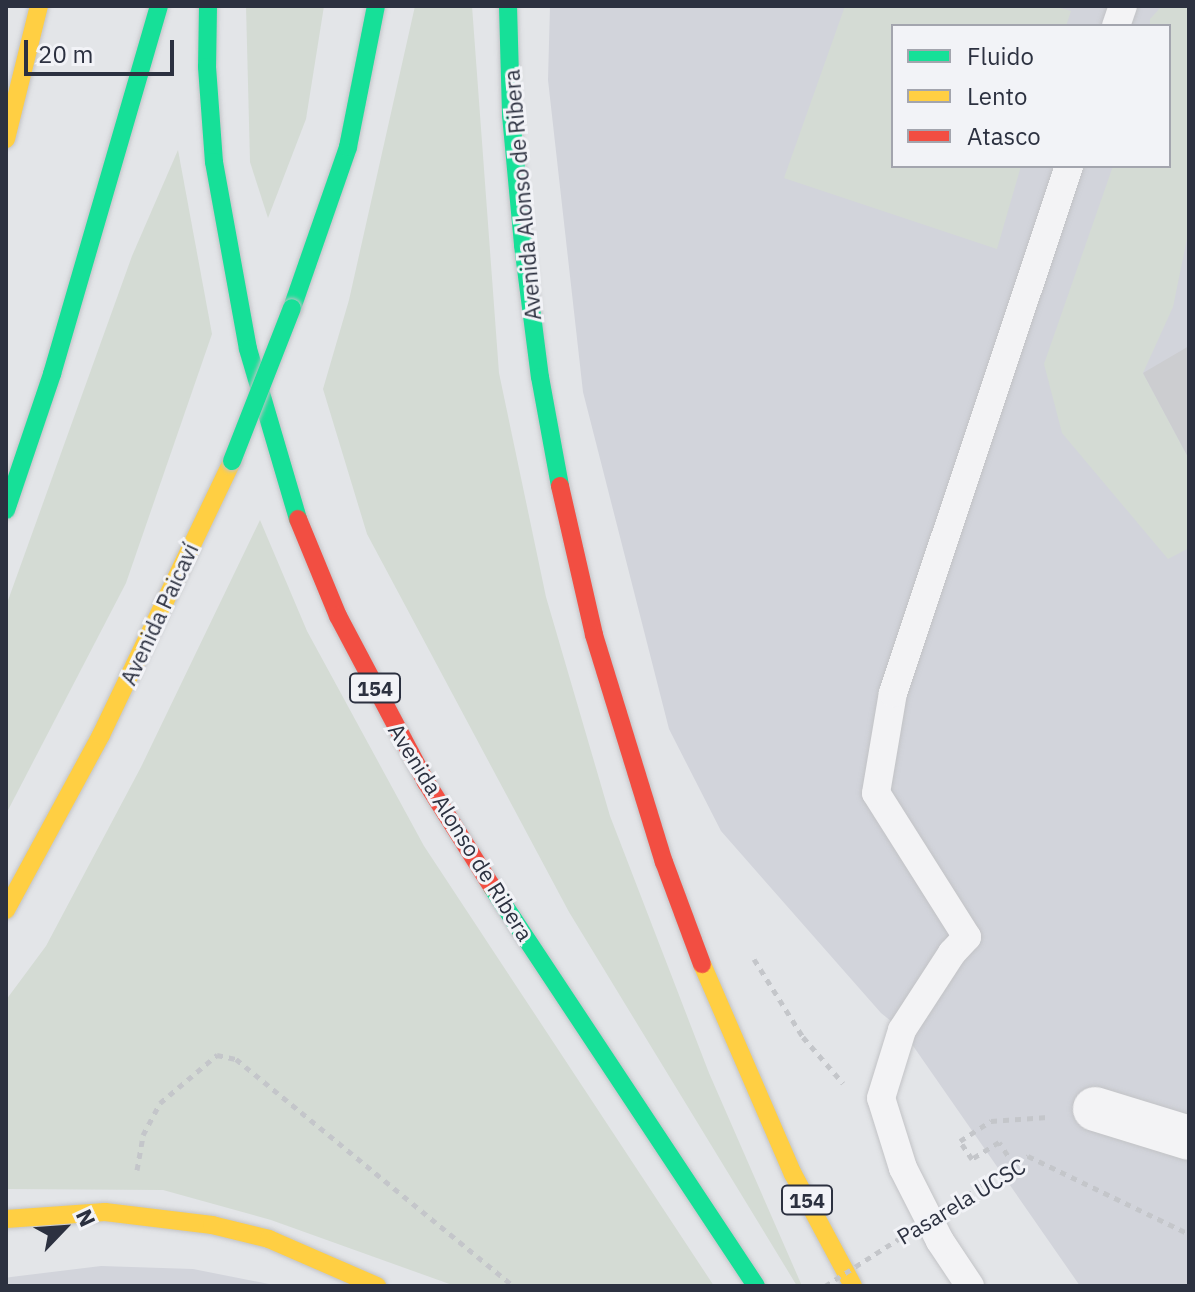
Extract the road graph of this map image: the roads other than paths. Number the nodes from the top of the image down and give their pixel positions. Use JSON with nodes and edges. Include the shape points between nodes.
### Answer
{"nodes":[{"id":1,"x":39,"y":6,"type":"edge"},
{"id":2,"x":159,"y":6,"type":"edge"},
{"id":3,"x":208,"y":6,"type":"edge"},
{"id":4,"x":376,"y":6,"type":"edge"},
{"id":5,"x":508,"y":6,"type":"edge"},
{"id":6,"x":20,"y":32,"type":"edge"},
{"id":7,"x":6,"y":139,"type":"edge"},
{"id":8,"x":1068,"y":168,"type":"edge"},
{"id":9,"x":6,"y":510,"type":"edge"},
{"id":10,"x":6,"y":910,"type":"edge"},
{"id":11,"x":1076,"y":1112,"type":"road end"},
{"id":12,"x":1189,"y":1138,"type":"edge"},
{"id":13,"x":6,"y":1219,"type":"edge"},
{"id":14,"x":377,"y":1286,"type":"edge"},
{"id":15,"x":756,"y":1286,"type":"edge"},
{"id":16,"x":853,"y":1286,"type":"edge"},
{"id":17,"x":970,"y":1286,"type":"edge"}],
"edges":[{"from":1,"to":6,"type":"main road"},
{"from":2,"to":9,"type":"main road","via":[[52,374]]},
{"from":3,"to":15,"type":"main road","name":"Avenida Alonso de Ribera","number":"154","via":[[214,162],[248,349],[303,533],[338,616],[426,782],[476,863]]},
{"from":4,"to":10,"type":"main road","name":"Avenida Paicaví","bridge":true,"via":[[348,147],[232,461],[101,735]]},
{"from":5,"to":16,"type":"main road","name":"Avenida Alonso de Ribera","number":"154","via":[[520,216],[540,377],[594,635],[654,834],[711,989],[793,1174]]},
{"from":6,"to":7,"type":"main road"},
{"from":8,"to":17,"type":"lane","via":[[893,693],[876,793],[967,937],[902,1030],[881,1098],[903,1168]]},
{"from":11,"to":12,"type":"street"},
{"from":13,"to":14,"type":"main road","via":[[79,1213],[155,1216],[269,1239]]}]}
